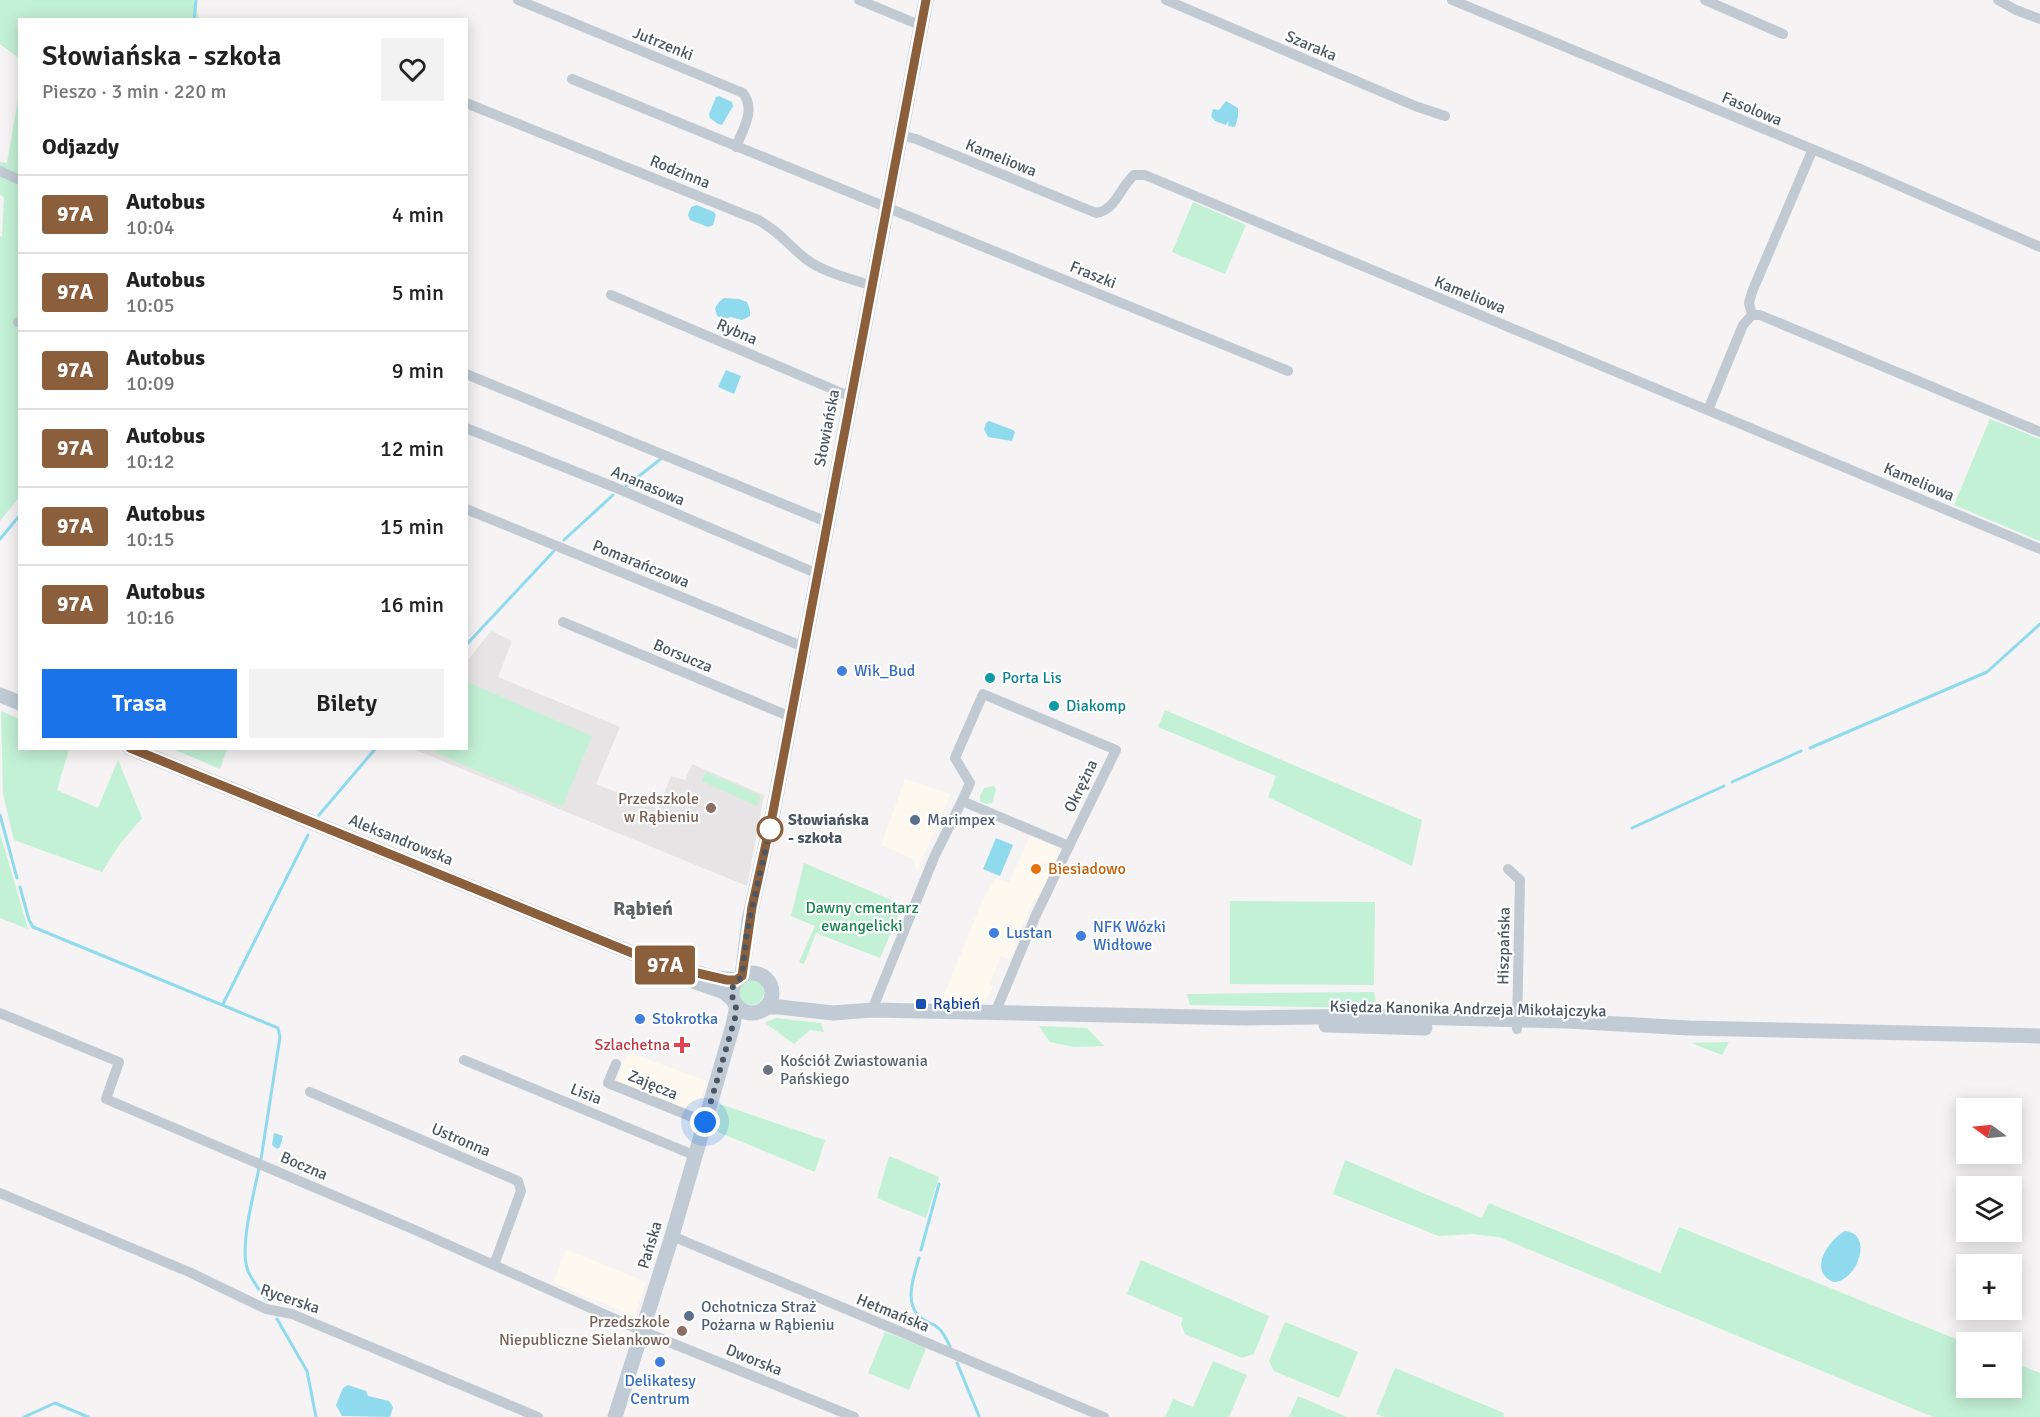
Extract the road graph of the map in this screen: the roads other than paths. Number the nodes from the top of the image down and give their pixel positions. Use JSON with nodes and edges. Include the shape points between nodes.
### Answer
{"nodes":[{"id":1,"x":518,"y":0,"type":"edge"},
{"id":2,"x":859,"y":0,"type":"edge"},
{"id":3,"x":926,"y":0,"type":"edge"},
{"id":4,"x":1166,"y":0,"type":"edge"},
{"id":5,"x":1452,"y":0,"type":"edge"},
{"id":6,"x":1705,"y":0,"type":"edge"},
{"id":7,"x":1998,"y":0,"type":"edge"},
{"id":8,"x":2040,"y":19,"type":"edge"},
{"id":9,"x":922,"y":26,"type":"junction"},
{"id":10,"x":1783,"y":34,"type":"dead end"},
{"id":11,"x":573,"y":80,"type":"dead end"},
{"id":12,"x":468,"y":105,"type":"edge"},
{"id":13,"x":1445,"y":116,"type":"dead end"},
{"id":14,"x":900,"y":135,"type":"junction"},
{"id":15,"x":736,"y":147,"type":"junction"},
{"id":16,"x":1812,"y":151,"type":"junction"},
{"id":17,"x":0,"y":171,"type":"edge"},
{"id":18,"x":18,"y":179,"type":"edge"},
{"id":19,"x":887,"y":208,"type":"junction"},
{"id":20,"x":2040,"y":247,"type":"edge"},
{"id":21,"x":872,"y":286,"type":"junction"},
{"id":22,"x":611,"y":295,"type":"dead end"},
{"id":23,"x":1752,"y":315,"type":"junction"},
{"id":24,"x":1288,"y":370,"type":"dead end"},
{"id":25,"x":468,"y":375,"type":"edge"},
{"id":26,"x":851,"y":397,"type":"junction"},
{"id":27,"x":1708,"y":410,"type":"junction"},
{"id":28,"x":468,"y":429,"type":"edge"},
{"id":29,"x":2040,"y":432,"type":"edge"},
{"id":30,"x":468,"y":510,"type":"edge"},
{"id":31,"x":827,"y":522,"type":"junction"},
{"id":32,"x":2040,"y":549,"type":"edge"},
{"id":33,"x":818,"y":574,"type":"junction"},
{"id":34,"x":563,"y":622,"type":"dead end"},
{"id":35,"x":804,"y":647,"type":"junction"},
{"id":36,"x":0,"y":695,"type":"edge"},
{"id":37,"x":18,"y":702,"type":"edge"},
{"id":38,"x":791,"y":717,"type":"junction"},
{"id":39,"x":135,"y":750,"type":"edge"},
{"id":40,"x":962,"y":801,"type":"junction"},
{"id":41,"x":1069,"y":846,"type":"junction"},
{"id":42,"x":763,"y":862,"type":"junction"},
{"id":43,"x":1508,"y":869,"type":"dead end"},
{"id":44,"x":659,"y":964,"type":"junction"},
{"id":45,"x":760,"y":974,"type":"junction"},
{"id":46,"x":739,"y":978,"type":"junction"},
{"id":47,"x":772,"y":991,"type":"junction"},
{"id":48,"x":740,"y":1006,"type":"junction"},
{"id":49,"x":766,"y":1007,"type":"junction"},
{"id":50,"x":872,"y":1010,"type":"junction"},
{"id":51,"x":0,"y":1013,"type":"edge"},
{"id":52,"x":995,"y":1013,"type":"junction"},
{"id":53,"x":1517,"y":1025,"type":"junction"},
{"id":54,"x":2040,"y":1036,"type":"edge"},
{"id":55,"x":464,"y":1060,"type":"dead end"},
{"id":56,"x":616,"y":1064,"type":"dead end"},
{"id":57,"x":310,"y":1092,"type":"dead end"},
{"id":58,"x":705,"y":1122,"type":"junction"},
{"id":59,"x":696,"y":1156,"type":"junction"},
{"id":60,"x":0,"y":1193,"type":"edge"},
{"id":61,"x":672,"y":1236,"type":"junction"},
{"id":62,"x":495,"y":1265,"type":"junction"},
{"id":63,"x":642,"y":1331,"type":"junction"},
{"id":64,"x":538,"y":1417,"type":"edge"},
{"id":65,"x":615,"y":1417,"type":"edge"},
{"id":66,"x":854,"y":1417,"type":"edge"},
{"id":67,"x":1104,"y":1417,"type":"edge"}],
"edges":[{"from":1,"to":15,"type":"street","name":"Jutrzenki","via":[[743,93],[750,110]]},
{"from":2,"to":9,"type":"street"},
{"from":3,"to":9,"type":"main road","name":"Słowiańska"},
{"from":4,"to":13,"type":"street","name":"Szaraka"},
{"from":5,"to":16,"type":"street","name":"Fasolowa"},
{"from":6,"to":10,"type":"street"},
{"from":7,"to":8,"type":"street"},
{"from":9,"to":14,"type":"main road","name":"Słowiańska"},
{"from":11,"to":15,"type":"street"},
{"from":12,"to":21,"type":"street","name":"Rodzinna","via":[[758,220],[776,230],[816,266]]},
{"from":14,"to":19,"type":"main road","name":"Słowiańska"},
{"from":14,"to":27,"type":"street","name":"Kameliowa","via":[[1096,213],[1110,207],[1134,175],[1145,175]]},
{"from":15,"to":19,"type":"street"},
{"from":16,"to":20,"type":"street","name":"Fasolowa"},
{"from":16,"to":23,"type":"street","via":[[1752,292]]},
{"from":17,"to":18,"type":"street"},
{"from":19,"to":21,"type":"main road","name":"Słowiańska"},
{"from":19,"to":24,"type":"street","name":"Fraszki"},
{"from":21,"to":26,"type":"main road","name":"Słowiańska"},
{"from":22,"to":26,"type":"street","name":"Rybna"},
{"from":23,"to":27,"type":"street","via":[[1743,325]]},
{"from":23,"to":29,"type":"street","via":[[1760,315]]},
{"from":25,"to":31,"type":"street"},
{"from":26,"to":31,"type":"main road","name":"Słowiańska"},
{"from":27,"to":32,"type":"street","name":"Kameliowa"},
{"from":28,"to":33,"type":"street","name":"Ananasowa"},
{"from":30,"to":35,"type":"street","name":"Pomarańczowa"},
{"from":31,"to":33,"type":"main road","name":"Słowiańska"},
{"from":33,"to":35,"type":"main road","name":"Słowiańska"},
{"from":34,"to":38,"type":"street","name":"Borsucza"},
{"from":35,"to":38,"type":"main road","name":"Słowiańska"},
{"from":36,"to":37,"type":"main road"},
{"from":38,"to":42,"type":"main road","name":"Słowiańska"},
{"from":39,"to":44,"type":"main road","name":"Aleksandrowska"},
{"from":40,"to":41,"type":"street"},
{"from":40,"to":41,"type":"street","name":"Okrężna","via":[[970,783],[955,758],[983,693],[1116,750]]},
{"from":40,"to":50,"type":"street","name":"Okrężna","via":[[935,855]]},
{"from":41,"to":52,"type":"street","name":"Okrężna"},
{"from":42,"to":45,"type":"main road","name":"Słowiańska","via":[[755,956]]},
{"from":42,"to":46,"type":"main road","name":"Słowiańska"},
{"from":43,"to":53,"type":"street","name":"Hiszpańska","via":[[1520,880]]},
{"from":44,"to":46,"type":"main road","name":"Aleksandrowska","via":[[716,978]]},
{"from":44,"to":48,"type":"main road","name":"Aleksandrowska","via":[[724,993]]},
{"from":45,"to":46,"type":"main road"},
{"from":45,"to":47,"type":"main road"},
{"from":46,"to":48,"type":"main road","via":[[732,988]]},
{"from":47,"to":49,"type":"main road"},
{"from":47,"to":50,"type":"main road","name":"Księdza Kanonika Andrzeja Mikołajczyka"},
{"from":48,"to":49,"type":"main road","via":[[762,1011]]},
{"from":48,"to":58,"type":"main road","name":"Pańska"},
{"from":49,"to":50,"type":"main road","name":"Księdza Kanonika Andrzeja Mikołajczyka","via":[[833,1012]]},
{"from":50,"to":52,"type":"main road","name":"Księdza Kanonika Andrzeja Mikołajczyka"},
{"from":51,"to":62,"type":"street","name":"Boczna","via":[[119,1062],[106,1099]]},
{"from":52,"to":53,"type":"main road","name":"Księdza Kanonika Andrzeja Mikołajczyka"},
{"from":53,"to":54,"type":"main road","name":"Księdza Kanonika Andrzeja Mikołajczyka"},
{"from":55,"to":59,"type":"street","name":"Lisia"},
{"from":56,"to":58,"type":"street","name":"Zajęcza","via":[[608,1083]]},
{"from":57,"to":62,"type":"street","name":"Ustronna","via":[[518,1181],[521,1191]]},
{"from":58,"to":59,"type":"main road","name":"Pańska"},
{"from":59,"to":61,"type":"main road","name":"Pańska"},
{"from":60,"to":64,"type":"street","name":"Rycerska","via":[[189,1272],[266,1310],[292,1314]]},
{"from":61,"to":63,"type":"main road","name":"Pańska"},
{"from":61,"to":67,"type":"street","name":"Hetmańska"},
{"from":62,"to":63,"type":"street","name":"Boczna"},
{"from":63,"to":65,"type":"main road","name":"Pańska"},
{"from":63,"to":66,"type":"street","name":"Dworska"}]}
